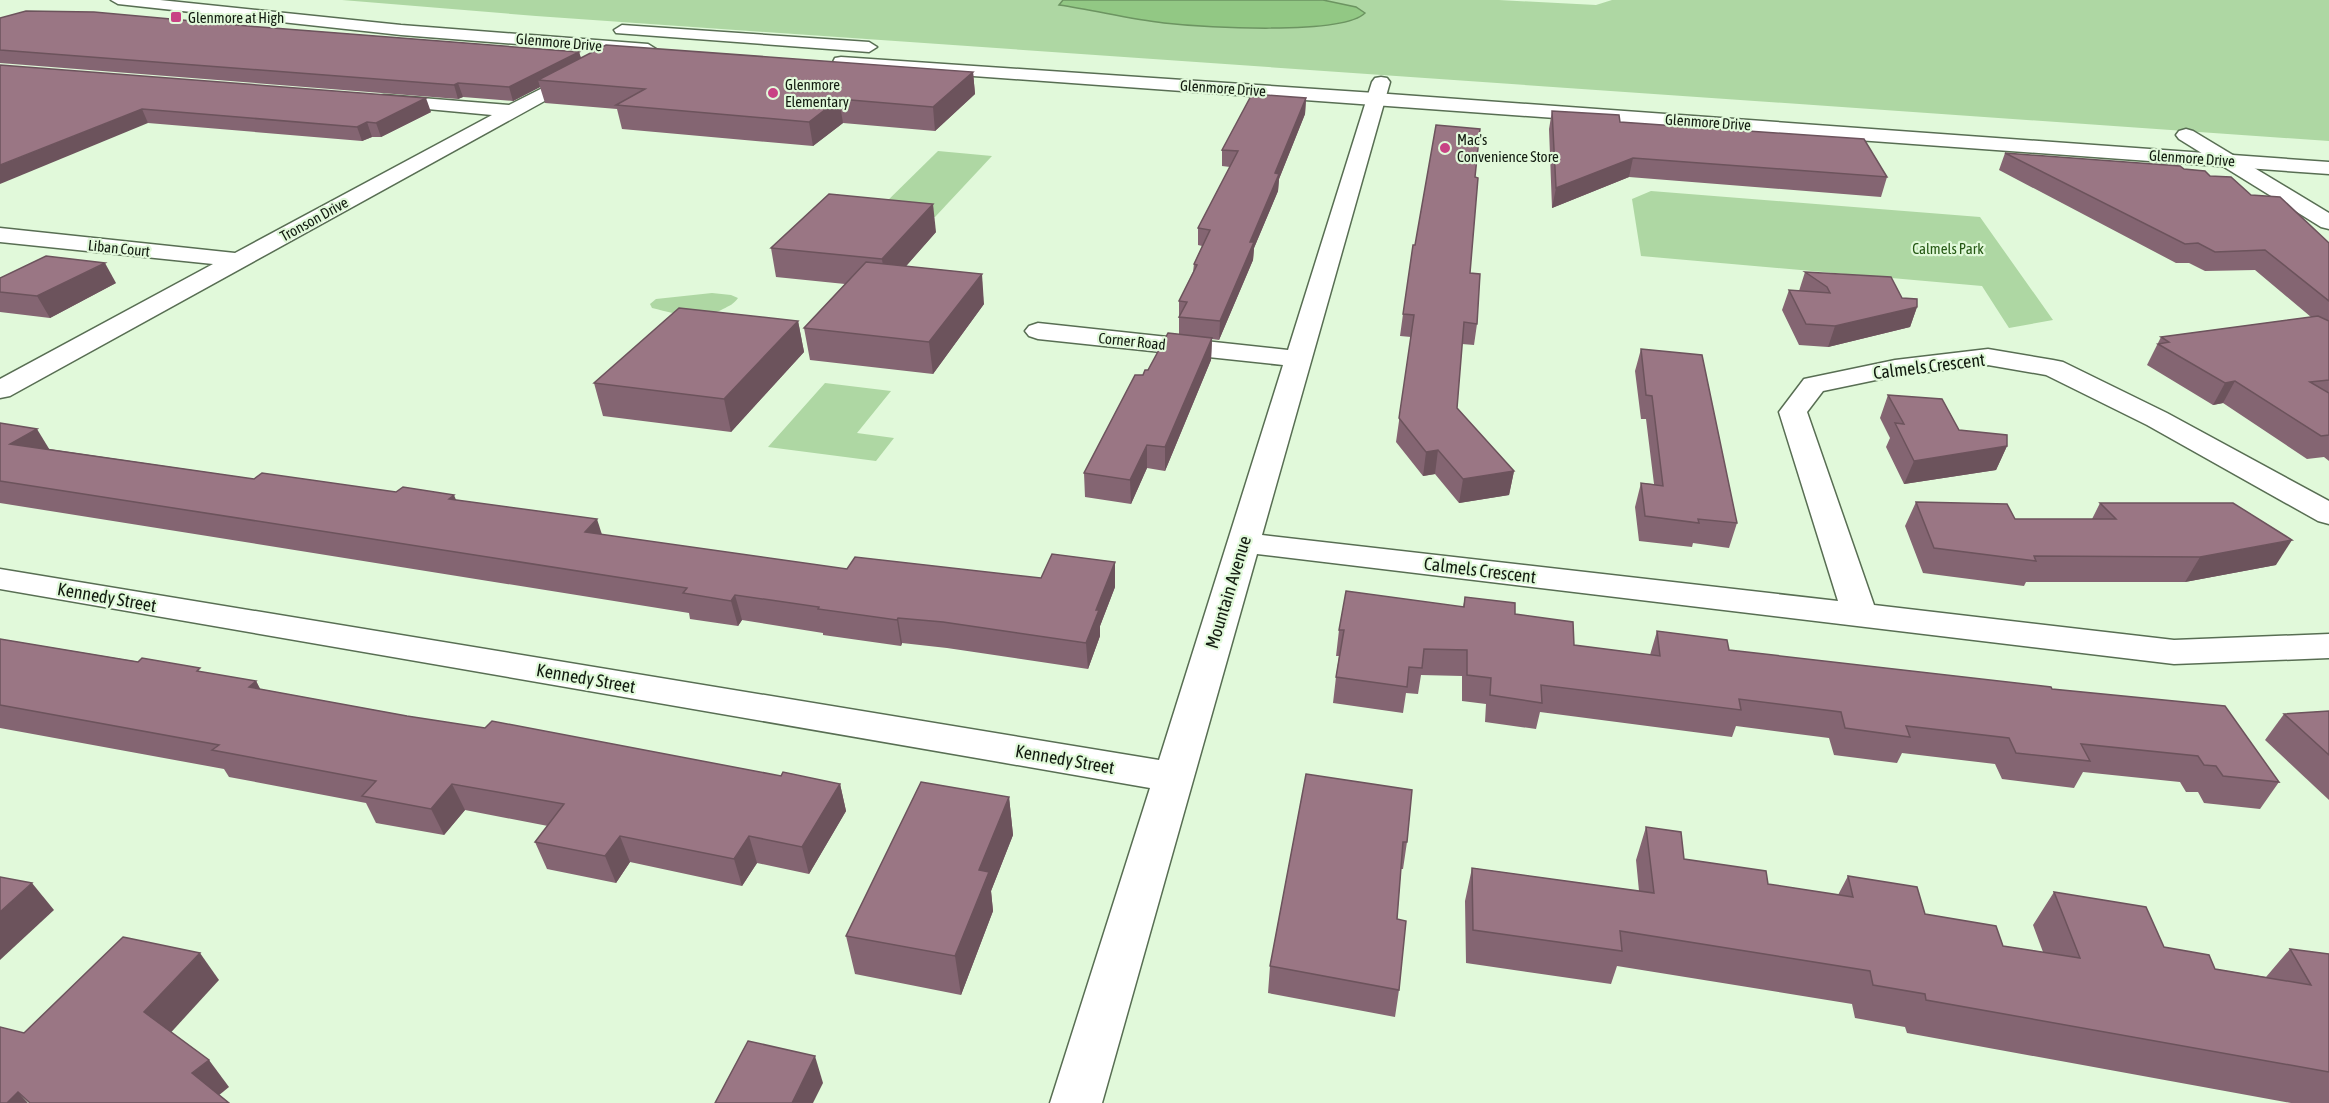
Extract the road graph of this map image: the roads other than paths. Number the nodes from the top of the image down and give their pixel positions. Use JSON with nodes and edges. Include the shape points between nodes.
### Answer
{"nodes":[{"id":1,"x":118,"y":0,"type":"edge"},
{"id":2,"x":263,"y":0,"type":"edge"},
{"id":3,"x":402,"y":14,"type":"dead end"},
{"id":4,"x":608,"y":29,"type":"dead end"},
{"id":5,"x":628,"y":48,"type":"junction"},
{"id":6,"x":882,"y":48,"type":"dead end"},
{"id":7,"x":664,"y":50,"type":"edge"},
{"id":8,"x":819,"y":61,"type":"edge"},
{"id":9,"x":1375,"y":87,"type":"junction"},
{"id":10,"x":1476,"y":87,"type":"dead end"},
{"id":11,"x":371,"y":99,"type":"edge"},
{"id":12,"x":1643,"y":100,"type":"dead end"},
{"id":13,"x":514,"y":111,"type":"junction"},
{"id":14,"x":2162,"y":133,"type":"dead end"},
{"id":15,"x":2186,"y":135,"type":"junction"},
{"id":16,"x":2222,"y":137,"type":"dead end"},
{"id":17,"x":2329,"y":154,"type":"edge"},
{"id":18,"x":2226,"y":160,"type":"junction"},
{"id":19,"x":2329,"y":168,"type":"edge"},
{"id":20,"x":2329,"y":222,"type":"edge"},
{"id":21,"x":0,"y":235,"type":"edge"},
{"id":22,"x":238,"y":261,"type":"junction"},
{"id":23,"x":1038,"y":331,"type":"dead end"},
{"id":24,"x":1297,"y":359,"type":"junction"},
{"id":25,"x":0,"y":390,"type":"edge"},
{"id":26,"x":2329,"y":514,"type":"edge"},
{"id":27,"x":1242,"y":542,"type":"junction"},
{"id":28,"x":0,"y":579,"type":"edge"},
{"id":29,"x":1860,"y":616,"type":"junction"},
{"id":30,"x":2329,"y":646,"type":"edge"},
{"id":31,"x":1173,"y":777,"type":"junction"},
{"id":32,"x":1076,"y":1103,"type":"edge"}],
"edges":[{"from":1,"to":5,"type":"street","name":"Glenmore Drive","via":[[401,30]]},
{"from":2,"to":3,"type":"street"},
{"from":4,"to":6,"type":"street","name":"Glenmore Drive"},
{"from":5,"to":7,"type":"street","name":"Glenmore Drive"},
{"from":5,"to":13,"type":"street","name":"Tronson Drive"},
{"from":8,"to":9,"type":"street","name":"Glenmore Drive"},
{"from":9,"to":10,"type":"street","name":"Glenmore Drive"},
{"from":9,"to":12,"type":"street","via":[[1458,96]]},
{"from":9,"to":18,"type":"street","name":"Glenmore Drive"},
{"from":9,"to":24,"type":"street","name":"Mountain Avenue"},
{"from":11,"to":13,"type":"street"},
{"from":13,"to":22,"type":"street","name":"Tronson Drive"},
{"from":14,"to":15,"type":"street","name":"Glenmore Drive"},
{"from":15,"to":16,"type":"street","name":"Glenmore Drive"},
{"from":15,"to":18,"type":"street"},
{"from":17,"to":18,"type":"street","via":[[2261,152],[2237,154]]},
{"from":18,"to":19,"type":"street","name":"Glenmore Drive"},
{"from":18,"to":20,"type":"street"},
{"from":21,"to":22,"type":"street","name":"Liban Court"},
{"from":22,"to":25,"type":"street","name":"Tronson Drive"},
{"from":23,"to":24,"type":"street","name":"Corner Road"},
{"from":24,"to":27,"type":"street","name":"Mountain Avenue"},
{"from":26,"to":29,"type":"street","name":"Calmels Crescent","via":[[2157,419],[2054,368],[1988,357],[1895,368],[1814,385],[1793,412]]},
{"from":27,"to":29,"type":"street","name":"Calmels Crescent"},
{"from":27,"to":31,"type":"street","name":"Mountain Avenue"},
{"from":28,"to":31,"type":"street","name":"Kennedy Street"},
{"from":29,"to":30,"type":"street","name":"Calmels Crescent","via":[[2174,652]]},
{"from":31,"to":32,"type":"street","name":"Mountain Avenue"}]}
